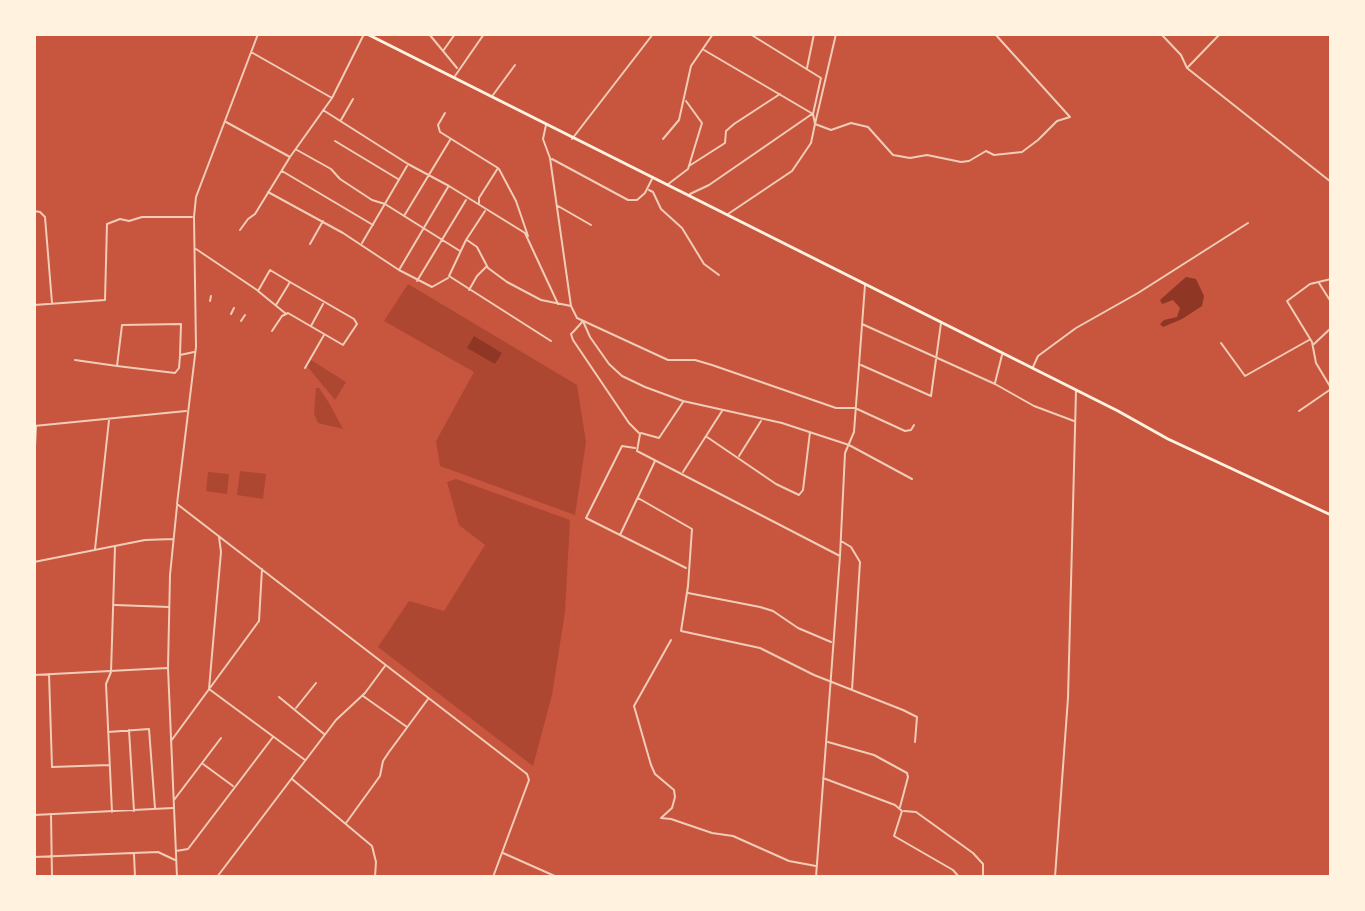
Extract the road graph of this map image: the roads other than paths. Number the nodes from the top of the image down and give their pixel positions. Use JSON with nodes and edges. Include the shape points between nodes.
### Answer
{"nodes":[{"id":1,"x":258,"y":34,"type":"edge"},
{"id":2,"x":366,"y":34,"type":"edge"},
{"id":3,"x":429,"y":34,"type":"edge"},
{"id":4,"x":455,"y":34,"type":"edge"},
{"id":5,"x":484,"y":34,"type":"edge"},
{"id":6,"x":653,"y":34,"type":"edge"},
{"id":7,"x":713,"y":34,"type":"edge"},
{"id":8,"x":750,"y":34,"type":"edge"},
{"id":9,"x":814,"y":34,"type":"edge"},
{"id":10,"x":836,"y":34,"type":"edge"},
{"id":11,"x":995,"y":34,"type":"edge"},
{"id":12,"x":1161,"y":34,"type":"edge"},
{"id":13,"x":1220,"y":34,"type":"edge"},
{"id":14,"x":375,"y":36,"type":"edge"},
{"id":15,"x":704,"y":50,"type":"junction"},
{"id":16,"x":250,"y":52,"type":"junction"},
{"id":17,"x":442,"y":52,"type":"junction"},
{"id":18,"x":515,"y":65,"type":"dead end"},
{"id":19,"x":458,"y":68,"type":"junction"},
{"id":20,"x":1187,"y":68,"type":"junction"},
{"id":21,"x":807,"y":69,"type":"junction"},
{"id":22,"x":454,"y":77,"type":"junction"},
{"id":23,"x":780,"y":94,"type":"junction"},
{"id":24,"x":492,"y":96,"type":"junction"},
{"id":25,"x":332,"y":98,"type":"junction"},
{"id":26,"x":353,"y":99,"type":"dead end"},
{"id":27,"x":685,"y":100,"type":"junction"},
{"id":28,"x":323,"y":110,"type":"junction"},
{"id":29,"x":445,"y":113,"type":"dead end"},
{"id":30,"x":813,"y":114,"type":"junction"},
{"id":31,"x":225,"y":121,"type":"junction"},
{"id":32,"x":340,"y":121,"type":"junction"},
{"id":33,"x":815,"y":124,"type":"junction"},
{"id":34,"x":546,"y":125,"type":"junction"},
{"id":35,"x":450,"y":139,"type":"junction"},
{"id":36,"x":572,"y":139,"type":"junction"},
{"id":37,"x":663,"y":139,"type":"dead end"},
{"id":38,"x":335,"y":141,"type":"dead end"},
{"id":39,"x":296,"y":150,"type":"junction"},
{"id":40,"x":290,"y":157,"type":"junction"},
{"id":41,"x":550,"y":158,"type":"junction"},
{"id":42,"x":408,"y":164,"type":"junction"},
{"id":43,"x":689,"y":166,"type":"junction"},
{"id":44,"x":498,"y":168,"type":"junction"},
{"id":45,"x":282,"y":171,"type":"junction"},
{"id":46,"x":428,"y":175,"type":"junction"},
{"id":47,"x":652,"y":178,"type":"junction"},
{"id":48,"x":399,"y":180,"type":"junction"},
{"id":49,"x":1331,"y":182,"type":"edge"},
{"id":50,"x":666,"y":185,"type":"junction"},
{"id":51,"x":449,"y":186,"type":"junction"},
{"id":52,"x":648,"y":190,"type":"junction"},
{"id":53,"x":268,"y":192,"type":"junction"},
{"id":54,"x":688,"y":195,"type":"junction"},
{"id":55,"x":467,"y":198,"type":"junction"},
{"id":56,"x":385,"y":204,"type":"junction"},
{"id":57,"x":480,"y":206,"type":"junction"},
{"id":58,"x":557,"y":206,"type":"junction"},
{"id":59,"x":485,"y":210,"type":"junction"},
{"id":60,"x":34,"y":211,"type":"edge"},
{"id":61,"x":727,"y":215,"type":"junction"},
{"id":62,"x":404,"y":216,"type":"junction"},
{"id":63,"x":194,"y":217,"type":"junction"},
{"id":64,"x":323,"y":221,"type":"junction"},
{"id":65,"x":1248,"y":223,"type":"dead end"},
{"id":66,"x":373,"y":225,"type":"junction"},
{"id":67,"x":591,"y":225,"type":"dead end"},
{"id":68,"x":422,"y":227,"type":"junction"},
{"id":69,"x":240,"y":230,"type":"dead end"},
{"id":70,"x":529,"y":237,"type":"junction"},
{"id":71,"x":441,"y":239,"type":"junction"},
{"id":72,"x":466,"y":240,"type":"junction"},
{"id":73,"x":310,"y":244,"type":"dead end"},
{"id":74,"x":361,"y":244,"type":"junction"},
{"id":75,"x":195,"y":247,"type":"junction"},
{"id":76,"x":460,"y":251,"type":"junction"},
{"id":77,"x":487,"y":266,"type":"junction"},
{"id":78,"x":399,"y":270,"type":"junction"},
{"id":79,"x":719,"y":275,"type":"dead end"},
{"id":80,"x":449,"y":278,"type":"junction"},
{"id":81,"x":1331,"y":279,"type":"edge"},
{"id":82,"x":417,"y":281,"type":"junction"},
{"id":83,"x":290,"y":282,"type":"junction"},
{"id":84,"x":1319,"y":283,"type":"junction"},
{"id":85,"x":865,"y":284,"type":"junction"},
{"id":86,"x":258,"y":291,"type":"junction"},
{"id":87,"x":469,"y":291,"type":"junction"},
{"id":88,"x":211,"y":296,"type":"dead end"},
{"id":89,"x":210,"y":301,"type":"dead end"},
{"id":90,"x":324,"y":302,"type":"junction"},
{"id":91,"x":1331,"y":302,"type":"edge"},
{"id":92,"x":558,"y":304,"type":"junction"},
{"id":93,"x":34,"y":305,"type":"edge"},
{"id":94,"x":52,"y":305,"type":"junction"},
{"id":95,"x":276,"y":305,"type":"junction"},
{"id":96,"x":571,"y":306,"type":"junction"},
{"id":97,"x":234,"y":308,"type":"dead end"},
{"id":98,"x":285,"y":313,"type":"junction"},
{"id":99,"x":231,"y":314,"type":"dead end"},
{"id":100,"x":245,"y":315,"type":"dead end"},
{"id":101,"x":241,"y":321,"type":"dead end"},
{"id":102,"x":583,"y":321,"type":"junction"},
{"id":103,"x":941,"y":322,"type":"junction"},
{"id":104,"x":862,"y":324,"type":"junction"},
{"id":105,"x":310,"y":327,"type":"junction"},
{"id":106,"x":1331,"y":328,"type":"edge"},
{"id":107,"x":272,"y":331,"type":"dead end"},
{"id":108,"x":324,"y":335,"type":"junction"},
{"id":109,"x":1310,"y":340,"type":"junction"},
{"id":110,"x":551,"y":341,"type":"dead end"},
{"id":111,"x":1221,"y":343,"type":"dead end"},
{"id":112,"x":1313,"y":345,"type":"junction"},
{"id":113,"x":195,"y":352,"type":"junction"},
{"id":114,"x":1002,"y":353,"type":"junction"},
{"id":115,"x":180,"y":355,"type":"junction"},
{"id":116,"x":934,"y":356,"type":"junction"},
{"id":117,"x":75,"y":360,"type":"dead end"},
{"id":118,"x":860,"y":364,"type":"junction"},
{"id":119,"x":117,"y":366,"type":"junction"},
{"id":120,"x":305,"y":368,"type":"dead end"},
{"id":121,"x":1032,"y":368,"type":"junction"},
{"id":122,"x":1331,"y":372,"type":"edge"},
{"id":123,"x":1324,"y":376,"type":"junction"},
{"id":124,"x":995,"y":384,"type":"junction"},
{"id":125,"x":1331,"y":389,"type":"edge"},
{"id":126,"x":1076,"y":390,"type":"junction"},
{"id":127,"x":683,"y":401,"type":"junction"},
{"id":128,"x":855,"y":408,"type":"junction"},
{"id":129,"x":187,"y":411,"type":"junction"},
{"id":130,"x":722,"y":411,"type":"junction"},
{"id":131,"x":1299,"y":411,"type":"dead end"},
{"id":132,"x":109,"y":419,"type":"junction"},
{"id":133,"x":762,"y":419,"type":"junction"},
{"id":134,"x":1075,"y":422,"type":"junction"},
{"id":135,"x":914,"y":425,"type":"dead end"},
{"id":136,"x":35,"y":426,"type":"edge"},
{"id":137,"x":638,"y":432,"type":"junction"},
{"id":138,"x":810,"y":432,"type":"junction"},
{"id":139,"x":707,"y":437,"type":"junction"},
{"id":140,"x":849,"y":445,"type":"junction"},
{"id":141,"x":636,"y":448,"type":"junction"},
{"id":142,"x":739,"y":457,"type":"junction"},
{"id":143,"x":655,"y":461,"type":"junction"},
{"id":144,"x":34,"y":466,"type":"edge"},
{"id":145,"x":682,"y":473,"type":"junction"},
{"id":146,"x":912,"y":479,"type":"dead end"},
{"id":147,"x":638,"y":498,"type":"junction"},
{"id":148,"x":177,"y":504,"type":"junction"},
{"id":149,"x":1331,"y":515,"type":"edge"},
{"id":150,"x":219,"y":536,"type":"junction"},
{"id":151,"x":619,"y":536,"type":"junction"},
{"id":152,"x":174,"y":539,"type":"junction"},
{"id":153,"x":840,"y":540,"type":"junction"},
{"id":154,"x":115,"y":547,"type":"junction"},
{"id":155,"x":95,"y":551,"type":"junction"},
{"id":156,"x":840,"y":556,"type":"junction"},
{"id":157,"x":34,"y":562,"type":"edge"},
{"id":158,"x":262,"y":568,"type":"junction"},
{"id":159,"x":688,"y":569,"type":"junction"},
{"id":160,"x":687,"y":593,"type":"junction"},
{"id":161,"x":115,"y":605,"type":"junction"},
{"id":162,"x":170,"y":607,"type":"junction"},
{"id":163,"x":671,"y":640,"type":"dead end"},
{"id":164,"x":832,"y":642,"type":"junction"},
{"id":165,"x":386,"y":665,"type":"junction"},
{"id":166,"x":168,"y":668,"type":"junction"},
{"id":167,"x":111,"y":672,"type":"junction"},
{"id":168,"x":49,"y":674,"type":"junction"},
{"id":169,"x":34,"y":675,"type":"edge"},
{"id":170,"x":830,"y":682,"type":"junction"},
{"id":171,"x":316,"y":683,"type":"dead end"},
{"id":172,"x":209,"y":689,"type":"junction"},
{"id":173,"x":852,"y":690,"type":"junction"},
{"id":174,"x":362,"y":696,"type":"junction"},
{"id":175,"x":279,"y":697,"type":"dead end"},
{"id":176,"x":429,"y":698,"type":"junction"},
{"id":177,"x":295,"y":709,"type":"junction"},
{"id":178,"x":408,"y":728,"type":"junction"},
{"id":179,"x":129,"y":729,"type":"junction"},
{"id":180,"x":108,"y":732,"type":"junction"},
{"id":181,"x":324,"y":735,"type":"junction"},
{"id":182,"x":273,"y":736,"type":"junction"},
{"id":183,"x":221,"y":738,"type":"dead end"},
{"id":184,"x":170,"y":742,"type":"junction"},
{"id":185,"x":826,"y":742,"type":"junction"},
{"id":186,"x":915,"y":742,"type":"dead end"},
{"id":187,"x":305,"y":760,"type":"junction"},
{"id":188,"x":202,"y":763,"type":"junction"},
{"id":189,"x":109,"y":765,"type":"junction"},
{"id":190,"x":292,"y":778,"type":"junction"},
{"id":191,"x":823,"y":778,"type":"junction"},
{"id":192,"x":234,"y":787,"type":"junction"},
{"id":193,"x":174,"y":801,"type":"junction"},
{"id":194,"x":174,"y":808,"type":"junction"},
{"id":195,"x":156,"y":810,"type":"junction"},
{"id":196,"x":901,"y":810,"type":"junction"},
{"id":197,"x":134,"y":811,"type":"junction"},
{"id":198,"x":112,"y":812,"type":"junction"},
{"id":199,"x":51,"y":814,"type":"junction"},
{"id":200,"x":34,"y":815,"type":"edge"},
{"id":201,"x":346,"y":823,"type":"junction"},
{"id":202,"x":176,"y":851,"type":"junction"},
{"id":203,"x":502,"y":852,"type":"junction"},
{"id":204,"x":134,"y":853,"type":"junction"},
{"id":205,"x":52,"y":856,"type":"junction"},
{"id":206,"x":34,"y":857,"type":"edge"},
{"id":207,"x":176,"y":860,"type":"junction"},
{"id":208,"x":817,"y":866,"type":"junction"},
{"id":209,"x":957,"y":876,"type":"edge"},
{"id":210,"x":52,"y":877,"type":"edge"},
{"id":211,"x":135,"y":877,"type":"edge"},
{"id":212,"x":177,"y":877,"type":"edge"},
{"id":213,"x":217,"y":877,"type":"edge"},
{"id":214,"x":375,"y":877,"type":"edge"},
{"id":215,"x":493,"y":877,"type":"edge"},
{"id":216,"x":557,"y":877,"type":"edge"},
{"id":217,"x":816,"y":877,"type":"edge"},
{"id":218,"x":983,"y":877,"type":"edge"},
{"id":219,"x":1055,"y":877,"type":"edge"}],
"edges":[{"from":1,"to":16,"type":"street"},
{"from":2,"to":14,"type":"highway"},
{"from":2,"to":25,"type":"street"},
{"from":3,"to":17,"type":"street"},
{"from":4,"to":17,"type":"street"},
{"from":5,"to":19,"type":"street"},
{"from":6,"to":36,"type":"street"},
{"from":7,"to":15,"type":"street"},
{"from":8,"to":21,"type":"street"},
{"from":9,"to":21,"type":"street"},
{"from":10,"to":33,"type":"street"},
{"from":11,"to":33,"type":"street","via":[[1070,117],[1057,121],[1028,149],[994,155],[986,151],[961,162],[927,155],[904,158],[893,155],[868,127],[851,123],[831,130]]},
{"from":12,"to":20,"type":"street"},
{"from":13,"to":20,"type":"street"},
{"from":14,"to":22,"type":"highway"},
{"from":15,"to":23,"type":"street"},
{"from":15,"to":27,"type":"street","via":[[691,66]]},
{"from":16,"to":25,"type":"street"},
{"from":16,"to":31,"type":"street"},
{"from":17,"to":19,"type":"street"},
{"from":18,"to":24,"type":"street"},
{"from":19,"to":22,"type":"street"},
{"from":20,"to":49,"type":"street"},
{"from":21,"to":30,"type":"street","via":[[821,78]]},
{"from":22,"to":24,"type":"highway"},
{"from":23,"to":30,"type":"street"},
{"from":23,"to":43,"type":"street","via":[[734,124],[726,131],[725,143]]},
{"from":24,"to":34,"type":"highway"},
{"from":25,"to":28,"type":"street"},
{"from":26,"to":32,"type":"street"},
{"from":27,"to":37,"type":"street","via":[[675,127]]},
{"from":27,"to":43,"type":"street","via":[[702,123]]},
{"from":28,"to":32,"type":"street"},
{"from":28,"to":39,"type":"street"},
{"from":29,"to":35,"type":"street","via":[[437,129]]},
{"from":30,"to":33,"type":"street"},
{"from":30,"to":54,"type":"street"},
{"from":31,"to":40,"type":"street"},
{"from":31,"to":63,"type":"street","via":[[200,181]]},
{"from":32,"to":42,"type":"street"},
{"from":33,"to":61,"type":"street","via":[[811,143],[792,171]]},
{"from":34,"to":36,"type":"highway"},
{"from":34,"to":41,"type":"street","via":[[543,139]]},
{"from":35,"to":44,"type":"street"},
{"from":35,"to":46,"type":"street"},
{"from":36,"to":47,"type":"highway"},
{"from":38,"to":48,"type":"street"},
{"from":39,"to":40,"type":"street"},
{"from":39,"to":56,"type":"street"},
{"from":40,"to":45,"type":"street"},
{"from":41,"to":52,"type":"street","via":[[628,200],[637,200]]},
{"from":41,"to":58,"type":"street"},
{"from":42,"to":46,"type":"street"},
{"from":42,"to":48,"type":"street"},
{"from":43,"to":50,"type":"street"},
{"from":44,"to":57,"type":"street","via":[[479,198]]},
{"from":44,"to":70,"type":"street"},
{"from":45,"to":53,"type":"street"},
{"from":45,"to":66,"type":"street"},
{"from":46,"to":51,"type":"street"},
{"from":46,"to":62,"type":"street"},
{"from":47,"to":50,"type":"highway"},
{"from":47,"to":52,"type":"street"},
{"from":48,"to":56,"type":"street"},
{"from":50,"to":54,"type":"highway"},
{"from":51,"to":55,"type":"street"},
{"from":51,"to":68,"type":"street"},
{"from":52,"to":79,"type":"street","via":[[682,228],[704,264]]},
{"from":53,"to":64,"type":"street"},
{"from":53,"to":69,"type":"street"},
{"from":54,"to":61,"type":"highway"},
{"from":55,"to":57,"type":"street"},
{"from":55,"to":71,"type":"street"},
{"from":56,"to":62,"type":"street"},
{"from":56,"to":66,"type":"street"},
{"from":57,"to":59,"type":"street"},
{"from":58,"to":67,"type":"street"},
{"from":58,"to":96,"type":"street"},
{"from":59,"to":70,"type":"street"},
{"from":59,"to":72,"type":"street"},
{"from":60,"to":94,"type":"street","via":[[45,217]]},
{"from":61,"to":85,"type":"highway"},
{"from":62,"to":68,"type":"street"},
{"from":63,"to":75,"type":"street"},
{"from":63,"to":94,"type":"street","via":[[142,217],[107,224],[105,300]]},
{"from":64,"to":73,"type":"street"},
{"from":64,"to":74,"type":"street"},
{"from":65,"to":121,"type":"street","via":[[1076,328],[1038,356]]},
{"from":66,"to":74,"type":"street"},
{"from":68,"to":71,"type":"street"},
{"from":68,"to":78,"type":"street"},
{"from":70,"to":92,"type":"street"},
{"from":71,"to":76,"type":"street"},
{"from":71,"to":82,"type":"street"},
{"from":72,"to":76,"type":"street"},
{"from":72,"to":77,"type":"street","via":[[477,247]]},
{"from":74,"to":78,"type":"street"},
{"from":75,"to":86,"type":"street"},
{"from":75,"to":113,"type":"street"},
{"from":76,"to":80,"type":"street"},
{"from":77,"to":87,"type":"street"},
{"from":77,"to":92,"type":"street","via":[[520,289]]},
{"from":78,"to":82,"type":"street"},
{"from":80,"to":82,"type":"street","via":[[432,287]]},
{"from":80,"to":87,"type":"street"},
{"from":81,"to":84,"type":"street"},
{"from":83,"to":86,"type":"street","via":[[269,271]]},
{"from":83,"to":90,"type":"street"},
{"from":83,"to":95,"type":"street"},
{"from":84,"to":91,"type":"street"},
{"from":84,"to":109,"type":"street","via":[[1287,301]]},
{"from":85,"to":103,"type":"highway"},
{"from":85,"to":104,"type":"street"},
{"from":86,"to":95,"type":"street"},
{"from":87,"to":110,"type":"street"},
{"from":88,"to":89,"type":"street"},
{"from":90,"to":105,"type":"street"},
{"from":90,"to":108,"type":"street","via":[[358,322],[343,345]]},
{"from":92,"to":96,"type":"street"},
{"from":93,"to":94,"type":"street"},
{"from":95,"to":98,"type":"street"},
{"from":96,"to":102,"type":"street"},
{"from":97,"to":99,"type":"street"},
{"from":98,"to":105,"type":"street"},
{"from":98,"to":107,"type":"street"},
{"from":100,"to":101,"type":"street"},
{"from":102,"to":127,"type":"street","via":[[622,376]]},
{"from":102,"to":128,"type":"street","via":[[668,360],[703,362],[836,408]]},
{"from":102,"to":137,"type":"street","via":[[571,334],[573,340]]},
{"from":103,"to":114,"type":"highway"},
{"from":103,"to":116,"type":"street"},
{"from":104,"to":116,"type":"street"},
{"from":104,"to":118,"type":"street"},
{"from":105,"to":108,"type":"street"},
{"from":106,"to":112,"type":"street"},
{"from":108,"to":120,"type":"street"},
{"from":109,"to":111,"type":"street","via":[[1245,376]]},
{"from":109,"to":112,"type":"street"},
{"from":112,"to":123,"type":"street"},
{"from":113,"to":115,"type":"street"},
{"from":113,"to":129,"type":"street"},
{"from":114,"to":121,"type":"highway"},
{"from":114,"to":124,"type":"street"},
{"from":115,"to":119,"type":"street","via":[[175,373]]},
{"from":115,"to":119,"type":"street","via":[[181,324],[122,325]]},
{"from":116,"to":118,"type":"street","via":[[931,396]]},
{"from":116,"to":124,"type":"street"},
{"from":117,"to":119,"type":"street"},
{"from":118,"to":128,"type":"street"},
{"from":121,"to":126,"type":"highway"},
{"from":122,"to":123,"type":"street"},
{"from":123,"to":125,"type":"street"},
{"from":124,"to":134,"type":"street"},
{"from":125,"to":131,"type":"street"},
{"from":126,"to":134,"type":"street"},
{"from":126,"to":149,"type":"highway"},
{"from":127,"to":130,"type":"street"},
{"from":127,"to":137,"type":"street","via":[[659,438]]},
{"from":128,"to":135,"type":"street","via":[[905,431]]},
{"from":128,"to":140,"type":"street"},
{"from":129,"to":132,"type":"street"},
{"from":129,"to":148,"type":"street"},
{"from":130,"to":133,"type":"street"},
{"from":130,"to":139,"type":"street"},
{"from":132,"to":136,"type":"street"},
{"from":132,"to":155,"type":"street"},
{"from":133,"to":138,"type":"street"},
{"from":133,"to":142,"type":"street"},
{"from":134,"to":219,"type":"street","via":[[1068,698]]},
{"from":136,"to":144,"type":"street"},
{"from":137,"to":141,"type":"street"},
{"from":138,"to":140,"type":"street"},
{"from":138,"to":142,"type":"street","via":[[799,495]]},
{"from":139,"to":142,"type":"street"},
{"from":139,"to":145,"type":"street"},
{"from":140,"to":146,"type":"street"},
{"from":140,"to":153,"type":"street"},
{"from":141,"to":143,"type":"street"},
{"from":141,"to":151,"type":"street","via":[[622,446],[586,518]]},
{"from":143,"to":145,"type":"street"},
{"from":143,"to":147,"type":"street"},
{"from":145,"to":156,"type":"street"},
{"from":147,"to":151,"type":"street"},
{"from":147,"to":159,"type":"street","via":[[692,529]]},
{"from":148,"to":150,"type":"street"},
{"from":148,"to":152,"type":"street"},
{"from":150,"to":158,"type":"street"},
{"from":150,"to":172,"type":"street"},
{"from":151,"to":159,"type":"street"},
{"from":152,"to":154,"type":"street"},
{"from":152,"to":162,"type":"street"},
{"from":153,"to":156,"type":"street"},
{"from":153,"to":173,"type":"street","via":[[860,562]]},
{"from":154,"to":155,"type":"street"},
{"from":154,"to":161,"type":"street"},
{"from":155,"to":157,"type":"street"},
{"from":156,"to":164,"type":"street"},
{"from":158,"to":165,"type":"street"},
{"from":158,"to":172,"type":"street","via":[[259,621]]},
{"from":159,"to":160,"type":"street"},
{"from":160,"to":164,"type":"street","via":[[773,611]]},
{"from":160,"to":170,"type":"street","via":[[681,631],[760,648]]},
{"from":161,"to":162,"type":"street"},
{"from":161,"to":167,"type":"street"},
{"from":162,"to":166,"type":"street"},
{"from":163,"to":208,"type":"street","via":[[634,706],[655,774],[674,790],[672,808],[661,818]]},
{"from":164,"to":170,"type":"street"},
{"from":165,"to":174,"type":"street"},
{"from":165,"to":176,"type":"street"},
{"from":166,"to":167,"type":"street"},
{"from":166,"to":184,"type":"street"},
{"from":167,"to":168,"type":"street"},
{"from":167,"to":180,"type":"street","via":[[106,680]]},
{"from":168,"to":169,"type":"street"},
{"from":168,"to":189,"type":"street","via":[[52,767]]},
{"from":170,"to":173,"type":"street"},
{"from":170,"to":185,"type":"street"},
{"from":171,"to":177,"type":"street"},
{"from":172,"to":182,"type":"street"},
{"from":172,"to":184,"type":"street"},
{"from":173,"to":186,"type":"street","via":[[917,717]]},
{"from":174,"to":178,"type":"street"},
{"from":174,"to":181,"type":"street"},
{"from":175,"to":177,"type":"street"},
{"from":176,"to":178,"type":"street"},
{"from":176,"to":203,"type":"street","via":[[529,778]]},
{"from":177,"to":181,"type":"street"},
{"from":178,"to":201,"type":"street"},
{"from":179,"to":180,"type":"street"},
{"from":179,"to":195,"type":"street","via":[[149,729]]},
{"from":179,"to":197,"type":"street"},
{"from":180,"to":189,"type":"street"},
{"from":181,"to":187,"type":"street"},
{"from":182,"to":187,"type":"street"},
{"from":182,"to":192,"type":"street"},
{"from":183,"to":188,"type":"street"},
{"from":184,"to":193,"type":"street"},
{"from":185,"to":191,"type":"street"},
{"from":185,"to":196,"type":"street","via":[[874,755],[907,773]]},
{"from":187,"to":190,"type":"street"},
{"from":188,"to":192,"type":"street"},
{"from":188,"to":193,"type":"street"},
{"from":189,"to":198,"type":"street"},
{"from":190,"to":201,"type":"street"},
{"from":190,"to":213,"type":"street"},
{"from":191,"to":196,"type":"street"},
{"from":191,"to":208,"type":"street"},
{"from":192,"to":202,"type":"street","via":[[188,849]]},
{"from":193,"to":194,"type":"street"},
{"from":194,"to":195,"type":"street"},
{"from":194,"to":202,"type":"street"},
{"from":195,"to":197,"type":"street"},
{"from":196,"to":209,"type":"street","via":[[894,836]]},
{"from":196,"to":218,"type":"street","via":[[916,812],[973,853],[983,864]]},
{"from":197,"to":198,"type":"street"},
{"from":198,"to":199,"type":"street"},
{"from":199,"to":200,"type":"street"},
{"from":199,"to":205,"type":"street"},
{"from":201,"to":214,"type":"street","via":[[375,851]]},
{"from":202,"to":207,"type":"street"},
{"from":203,"to":215,"type":"street"},
{"from":203,"to":216,"type":"street"},
{"from":204,"to":205,"type":"street"},
{"from":204,"to":207,"type":"street","via":[[162,852]]},
{"from":204,"to":211,"type":"street"},
{"from":205,"to":206,"type":"street"},
{"from":205,"to":210,"type":"street"},
{"from":207,"to":212,"type":"street"},
{"from":208,"to":217,"type":"street"}]}
